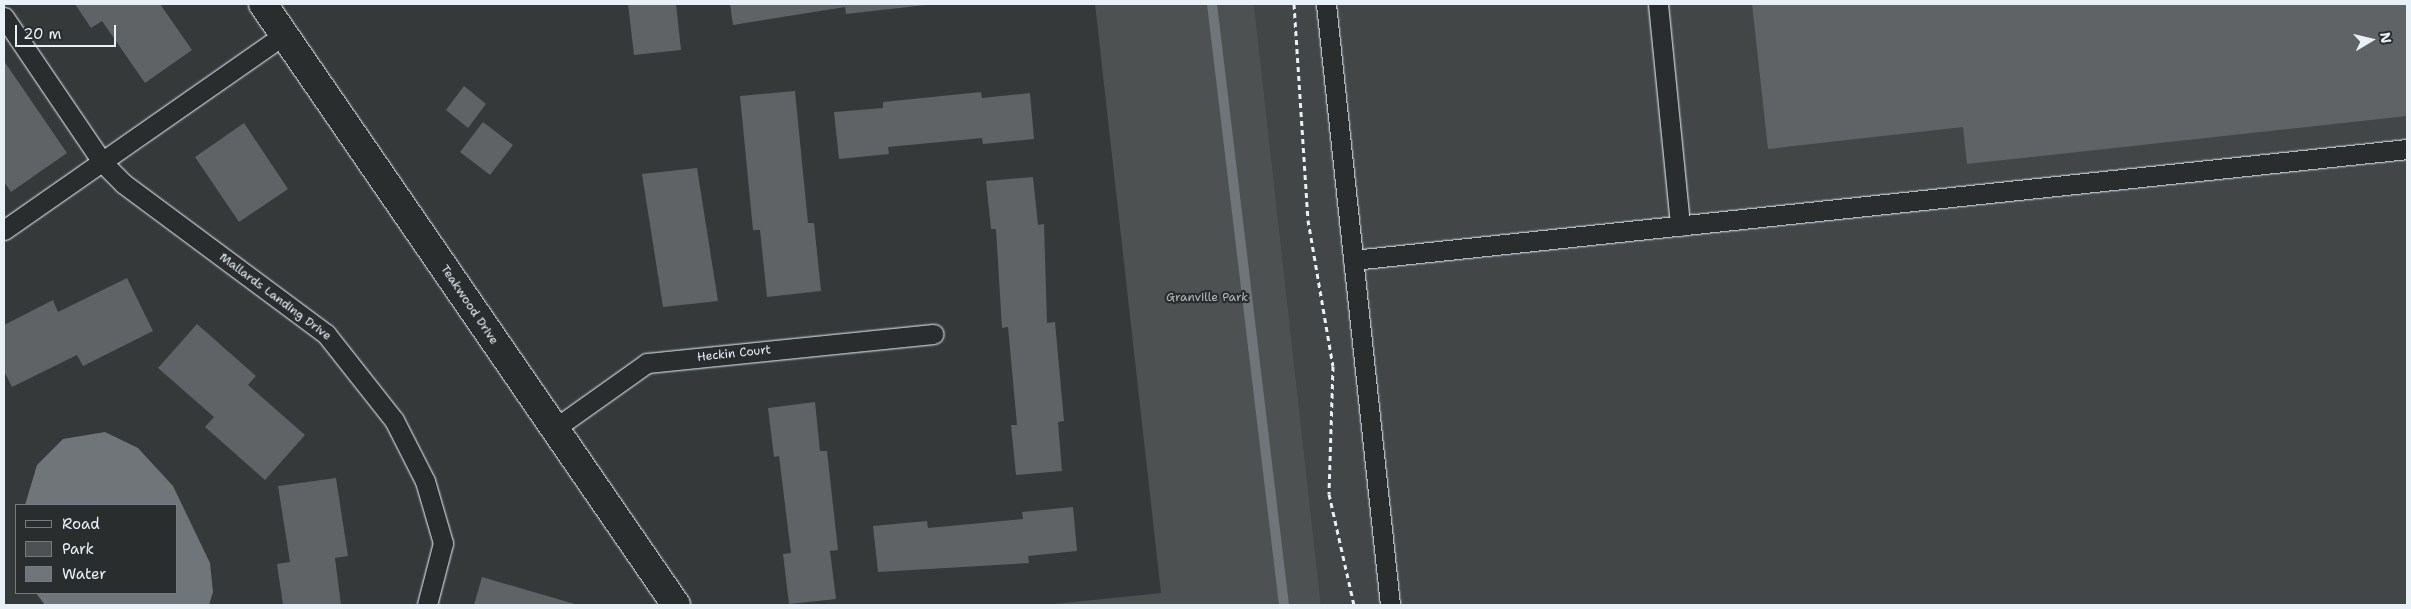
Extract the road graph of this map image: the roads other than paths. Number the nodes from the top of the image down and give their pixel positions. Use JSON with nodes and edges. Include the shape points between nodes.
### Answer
{"nodes":[{"id":1,"x":263,"y":4,"type":"edge"},
{"id":2,"x":1326,"y":4,"type":"edge"},
{"id":3,"x":1658,"y":4,"type":"edge"},
{"id":4,"x":4,"y":17,"type":"edge"},
{"id":5,"x":284,"y":35,"type":"junction"},
{"id":6,"x":2407,"y":149,"type":"edge"},
{"id":7,"x":102,"y":162,"type":"junction"},
{"id":8,"x":1680,"y":226,"type":"junction"},
{"id":9,"x":4,"y":229,"type":"edge"},
{"id":10,"x":1353,"y":260,"type":"junction"},
{"id":11,"x":934,"y":334,"type":"dead end"},
{"id":12,"x":554,"y":429,"type":"junction"},
{"id":13,"x":427,"y":605,"type":"edge"},
{"id":14,"x":676,"y":605,"type":"edge"},
{"id":15,"x":1390,"y":605,"type":"edge"}],
"edges":[{"from":1,"to":5,"type":"street","name":"Teakwood Drive"},
{"from":2,"to":10,"type":"lane"},
{"from":3,"to":8,"type":"lane"},
{"from":4,"to":7,"type":"lane","name":"Mallards Landing Drive"},
{"from":5,"to":7,"type":"lane"},
{"from":5,"to":12,"type":"street","name":"Teakwood Drive"},
{"from":6,"to":8,"type":"lane"},
{"from":7,"to":9,"type":"lane"},
{"from":7,"to":13,"type":"lane","name":"Mallards Landing Drive","via":[[124,184],[326,334],[394,420],[425,481],[443,543]]},
{"from":8,"to":10,"type":"lane"},
{"from":10,"to":15,"type":"lane"},
{"from":11,"to":12,"type":"lane","name":"Heckin Court","via":[[647,363]]},
{"from":12,"to":14,"type":"street","name":"Teakwood Drive"}]}
